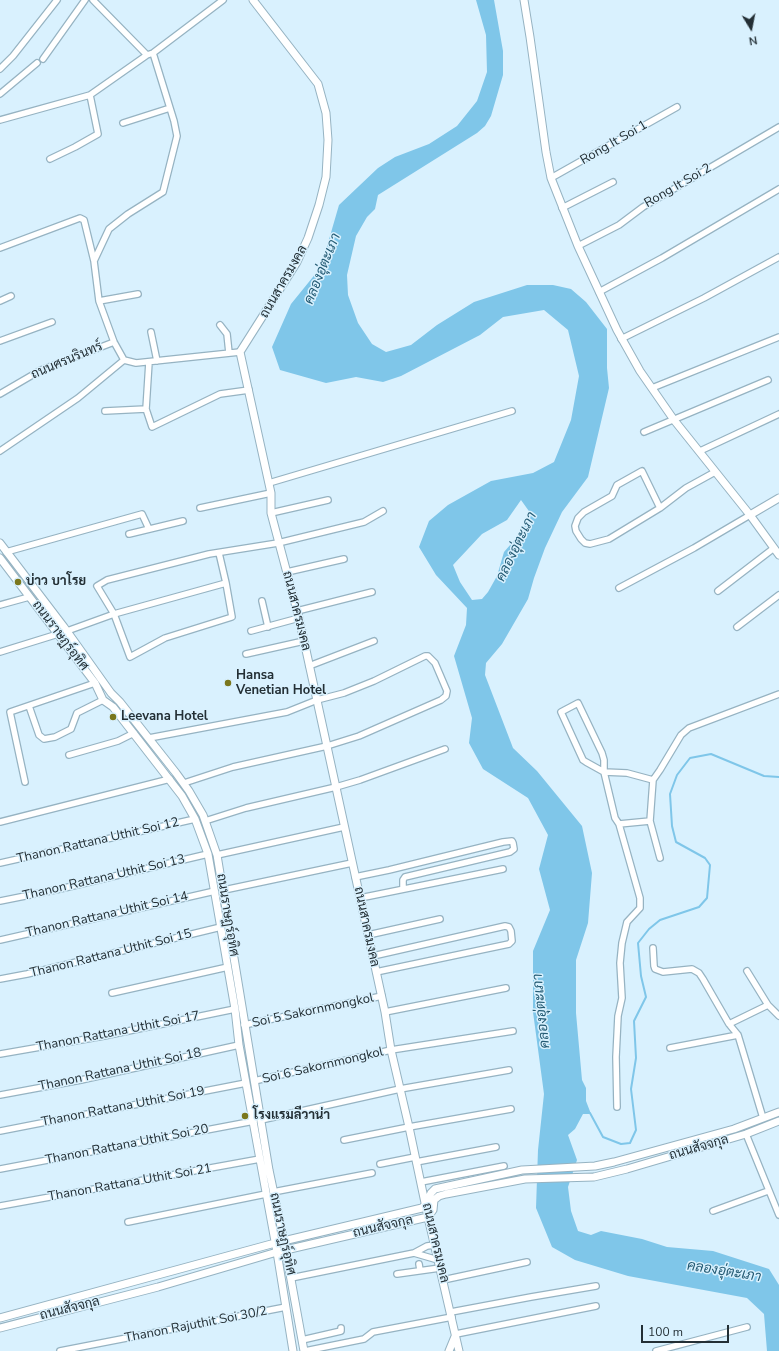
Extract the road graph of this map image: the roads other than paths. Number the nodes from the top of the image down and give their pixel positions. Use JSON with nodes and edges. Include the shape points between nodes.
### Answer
{"nodes":[{"id":1,"x":57,"y":0,"type":"edge"},
{"id":2,"x":86,"y":0,"type":"edge"},
{"id":3,"x":93,"y":0,"type":"edge"},
{"id":4,"x":223,"y":0,"type":"edge"},
{"id":5,"x":253,"y":0,"type":"edge"},
{"id":6,"x":524,"y":0,"type":"edge"},
{"id":7,"x":153,"y":53,"type":"junction"},
{"id":8,"x":147,"y":56,"type":"junction"},
{"id":9,"x":43,"y":59,"type":"dead end"},
{"id":10,"x":37,"y":63,"type":"dead end"},
{"id":11,"x":0,"y":69,"type":"edge"},
{"id":12,"x":0,"y":94,"type":"edge"},
{"id":13,"x":90,"y":96,"type":"junction"},
{"id":14,"x":677,"y":107,"type":"dead end"},
{"id":15,"x":170,"y":108,"type":"junction"},
{"id":16,"x":0,"y":119,"type":"edge"},
{"id":17,"x":122,"y":123,"type":"dead end"},
{"id":18,"x":779,"y":127,"type":"edge"},
{"id":19,"x":50,"y":158,"type":"dead end"},
{"id":20,"x":551,"y":178,"type":"junction"},
{"id":21,"x":613,"y":182,"type":"dead end"},
{"id":22,"x":779,"y":189,"type":"edge"},
{"id":23,"x":562,"y":208,"type":"junction"},
{"id":24,"x":578,"y":246,"type":"junction"},
{"id":25,"x":0,"y":248,"type":"edge"},
{"id":26,"x":779,"y":257,"type":"edge"},
{"id":27,"x":94,"y":261,"type":"junction"},
{"id":28,"x":599,"y":292,"type":"junction"},
{"id":29,"x":138,"y":294,"type":"dead end"},
{"id":30,"x":11,"y":296,"type":"dead end"},
{"id":31,"x":0,"y":301,"type":"edge"},
{"id":32,"x":99,"y":301,"type":"junction"},
{"id":33,"x":52,"y":322,"type":"dead end"},
{"id":34,"x":220,"y":325,"type":"dead end"},
{"id":35,"x":151,"y":332,"type":"dead end"},
{"id":36,"x":779,"y":337,"type":"edge"},
{"id":37,"x":621,"y":339,"type":"junction"},
{"id":38,"x":0,"y":341,"type":"edge"},
{"id":39,"x":114,"y":342,"type":"junction"},
{"id":40,"x":240,"y":352,"type":"junction"},
{"id":41,"x":229,"y":353,"type":"junction"},
{"id":42,"x":124,"y":360,"type":"junction"},
{"id":43,"x":157,"y":361,"type":"junction"},
{"id":44,"x":149,"y":362,"type":"junction"},
{"id":45,"x":768,"y":380,"type":"dead end"},
{"id":46,"x":652,"y":388,"type":"junction"},
{"id":47,"x":249,"y":390,"type":"junction"},
{"id":48,"x":0,"y":394,"type":"edge"},
{"id":49,"x":146,"y":409,"type":"junction"},
{"id":50,"x":105,"y":411,"type":"dead end"},
{"id":51,"x":512,"y":411,"type":"dead end"},
{"id":52,"x":779,"y":414,"type":"edge"},
{"id":53,"x":674,"y":420,"type":"junction"},
{"id":54,"x":644,"y":432,"type":"dead end"},
{"id":55,"x":0,"y":451,"type":"edge"},
{"id":56,"x":700,"y":451,"type":"junction"},
{"id":57,"x":716,"y":472,"type":"junction"},
{"id":58,"x":269,"y":483,"type":"junction"},
{"id":59,"x":271,"y":493,"type":"junction"},
{"id":60,"x":779,"y":498,"type":"edge"},
{"id":61,"x":328,"y":500,"type":"dead end"},
{"id":62,"x":200,"y":508,"type":"dead end"},
{"id":63,"x":660,"y":508,"type":"junction"},
{"id":64,"x":383,"y":511,"type":"dead end"},
{"id":65,"x":270,"y":513,"type":"junction"},
{"id":66,"x":750,"y":514,"type":"junction"},
{"id":67,"x":184,"y":521,"type":"dead end"},
{"id":68,"x":149,"y":529,"type":"junction"},
{"id":69,"x":129,"y":534,"type":"dead end"},
{"id":70,"x":0,"y":543,"type":"edge"},
{"id":71,"x":278,"y":543,"type":"junction"},
{"id":72,"x":774,"y":548,"type":"junction"},
{"id":73,"x":6,"y":552,"type":"junction"},
{"id":74,"x":219,"y":553,"type":"junction"},
{"id":75,"x":779,"y":555,"type":"edge"},
{"id":76,"x":0,"y":558,"type":"edge"},
{"id":77,"x":344,"y":559,"type":"dead end"},
{"id":78,"x":287,"y":572,"type":"junction"},
{"id":79,"x":226,"y":583,"type":"junction"},
{"id":80,"x":619,"y":588,"type":"dead end"},
{"id":81,"x":718,"y":591,"type":"dead end"},
{"id":82,"x":372,"y":592,"type":"dead end"},
{"id":83,"x":779,"y":595,"type":"edge"},
{"id":84,"x":30,"y":597,"type":"junction"},
{"id":85,"x":262,"y":601,"type":"dead end"},
{"id":86,"x":0,"y":605,"type":"edge"},
{"id":87,"x":114,"y":614,"type":"junction"},
{"id":88,"x":298,"y":615,"type":"junction"},
{"id":89,"x":268,"y":626,"type":"junction"},
{"id":90,"x":737,"y":627,"type":"dead end"},
{"id":91,"x":66,"y":631,"type":"junction"},
{"id":92,"x":251,"y":631,"type":"dead end"},
{"id":93,"x":58,"y":634,"type":"junction"},
{"id":94,"x":304,"y":641,"type":"junction"},
{"id":95,"x":374,"y":641,"type":"dead end"},
{"id":96,"x":0,"y":652,"type":"edge"},
{"id":97,"x":246,"y":654,"type":"dead end"},
{"id":98,"x":309,"y":666,"type":"junction"},
{"id":99,"x":95,"y":683,"type":"junction"},
{"id":100,"x":779,"y":694,"type":"edge"},
{"id":101,"x":103,"y":700,"type":"junction"},
{"id":102,"x":317,"y":700,"type":"junction"},
{"id":103,"x":120,"y":702,"type":"junction"},
{"id":104,"x":28,"y":706,"type":"junction"},
{"id":105,"x":113,"y":707,"type":"junction"},
{"id":106,"x":134,"y":733,"type":"junction"},
{"id":107,"x":149,"y":738,"type":"junction"},
{"id":108,"x":327,"y":746,"type":"junction"},
{"id":109,"x":445,"y":749,"type":"dead end"},
{"id":110,"x":69,"y":755,"type":"dead end"},
{"id":111,"x":604,"y":772,"type":"junction"},
{"id":112,"x":170,"y":779,"type":"junction"},
{"id":113,"x":653,"y":780,"type":"junction"},
{"id":114,"x":25,"y":782,"type":"dead end"},
{"id":115,"x":184,"y":783,"type":"junction"},
{"id":116,"x":336,"y":787,"type":"junction"},
{"id":117,"x":196,"y":819,"type":"junction"},
{"id":118,"x":205,"y":821,"type":"junction"},
{"id":119,"x":650,"y":821,"type":"junction"},
{"id":120,"x":0,"y":822,"type":"edge"},
{"id":121,"x":619,"y":824,"type":"junction"},
{"id":122,"x":344,"y":827,"type":"junction"},
{"id":123,"x":208,"y":854,"type":"junction"},
{"id":124,"x":217,"y":855,"type":"junction"},
{"id":125,"x":660,"y":858,"type":"dead end"},
{"id":126,"x":0,"y":863,"type":"edge"},
{"id":127,"x":352,"y":863,"type":"junction"},
{"id":128,"x":503,"y":869,"type":"dead end"},
{"id":129,"x":356,"y":877,"type":"junction"},
{"id":130,"x":403,"y":889,"type":"junction"},
{"id":131,"x":224,"y":890,"type":"junction"},
{"id":132,"x":215,"y":891,"type":"junction"},
{"id":133,"x":360,"y":898,"type":"junction"},
{"id":134,"x":0,"y":901,"type":"edge"},
{"id":135,"x":440,"y":920,"type":"dead end"},
{"id":136,"x":221,"y":927,"type":"junction"},
{"id":137,"x":368,"y":935,"type":"junction"},
{"id":138,"x":0,"y":940,"type":"edge"},
{"id":139,"x":652,"y":948,"type":"dead end"},
{"id":140,"x":372,"y":956,"type":"junction"},
{"id":141,"x":228,"y":967,"type":"junction"},
{"id":142,"x":747,"y":971,"type":"dead end"},
{"id":143,"x":376,"y":972,"type":"junction"},
{"id":144,"x":0,"y":979,"type":"edge"},
{"id":145,"x":234,"y":983,"type":"junction"},
{"id":146,"x":506,"y":988,"type":"dead end"},
{"id":147,"x":112,"y":993,"type":"dead end"},
{"id":148,"x":382,"y":996,"type":"junction"},
{"id":149,"x":768,"y":1005,"type":"junction"},
{"id":150,"x":235,"y":1009,"type":"junction"},
{"id":151,"x":385,"y":1012,"type":"junction"},
{"id":152,"x":779,"y":1016,"type":"edge"},
{"id":153,"x":729,"y":1024,"type":"junction"},
{"id":154,"x":244,"y":1025,"type":"junction"},
{"id":155,"x":513,"y":1030,"type":"dead end"},
{"id":156,"x":738,"y":1035,"type":"junction"},
{"id":157,"x":239,"y":1045,"type":"junction"},
{"id":158,"x":670,"y":1048,"type":"dead end"},
{"id":159,"x":391,"y":1050,"type":"junction"},
{"id":160,"x":0,"y":1054,"type":"edge"},
{"id":161,"x":509,"y":1070,"type":"dead end"},
{"id":162,"x":254,"y":1081,"type":"junction"},
{"id":163,"x":246,"y":1083,"type":"junction"},
{"id":164,"x":400,"y":1089,"type":"junction"},
{"id":165,"x":0,"y":1095,"type":"edge"},
{"id":166,"x":617,"y":1107,"type":"dead end"},
{"id":167,"x":511,"y":1109,"type":"dead end"},
{"id":168,"x":779,"y":1112,"type":"edge"},
{"id":169,"x":763,"y":1118,"type":"junction"},
{"id":170,"x":261,"y":1120,"type":"junction"},
{"id":171,"x":254,"y":1121,"type":"junction"},
{"id":172,"x":779,"y":1121,"type":"edge"},
{"id":173,"x":409,"y":1127,"type":"junction"},
{"id":174,"x":0,"y":1131,"type":"edge"},
{"id":175,"x":746,"y":1134,"type":"junction"},
{"id":176,"x":344,"y":1140,"type":"dead end"},
{"id":177,"x":496,"y":1147,"type":"dead end"},
{"id":178,"x":416,"y":1159,"type":"junction"},
{"id":179,"x":260,"y":1160,"type":"junction"},
{"id":180,"x":380,"y":1164,"type":"dead end"},
{"id":181,"x":504,"y":1166,"type":"dead end"},
{"id":182,"x":0,"y":1169,"type":"edge"},
{"id":183,"x":372,"y":1173,"type":"dead end"},
{"id":184,"x":421,"y":1182,"type":"junction"},
{"id":185,"x":768,"y":1191,"type":"junction"},
{"id":186,"x":270,"y":1193,"type":"junction"},
{"id":187,"x":426,"y":1204,"type":"junction"},
{"id":188,"x":0,"y":1206,"type":"edge"},
{"id":189,"x":713,"y":1211,"type":"dead end"},
{"id":190,"x":779,"y":1215,"type":"edge"},
{"id":191,"x":428,"y":1217,"type":"junction"},
{"id":192,"x":128,"y":1222,"type":"dead end"},
{"id":193,"x":284,"y":1241,"type":"junction"},
{"id":194,"x":275,"y":1243,"type":"junction"},
{"id":195,"x":434,"y":1245,"type":"junction"},
{"id":196,"x":286,"y":1250,"type":"junction"},
{"id":197,"x":277,"y":1252,"type":"junction"},
{"id":198,"x":414,"y":1253,"type":"junction"},
{"id":199,"x":438,"y":1260,"type":"junction"},
{"id":200,"x":527,"y":1262,"type":"dead end"},
{"id":201,"x":440,"y":1268,"type":"junction"},
{"id":202,"x":397,"y":1274,"type":"dead end"},
{"id":203,"x":291,"y":1278,"type":"junction"},
{"id":204,"x":443,"y":1280,"type":"junction"},
{"id":205,"x":596,"y":1286,"type":"dead end"},
{"id":206,"x":596,"y":1306,"type":"dead end"},
{"id":207,"x":286,"y":1307,"type":"junction"},
{"id":208,"x":452,"y":1315,"type":"junction"},
{"id":209,"x":0,"y":1318,"type":"edge"},
{"id":210,"x":747,"y":1327,"type":"dead end"},
{"id":211,"x":0,"y":1328,"type":"edge"},
{"id":212,"x":342,"y":1328,"type":"dead end"},
{"id":213,"x":456,"y":1334,"type":"junction"},
{"id":214,"x":302,"y":1340,"type":"junction"},
{"id":215,"x":60,"y":1351,"type":"edge"},
{"id":216,"x":293,"y":1351,"type":"edge"},
{"id":217,"x":305,"y":1351,"type":"edge"},
{"id":218,"x":449,"y":1351,"type":"edge"},
{"id":219,"x":460,"y":1351,"type":"edge"},
{"id":220,"x":656,"y":1351,"type":"edge"}],
"edges":[{"from":1,"to":11,"type":"street","via":[[18,51]]},
{"from":2,"to":9,"type":"street"},
{"from":3,"to":8,"type":"street"},
{"from":4,"to":7,"type":"street"},
{"from":5,"to":40,"type":"street","name":"ถนนสาครมงคล","via":[[318,84],[326,113],[328,140],[326,177],[308,238],[297,262]]},
{"from":6,"to":20,"type":"street"},
{"from":7,"to":8,"type":"street"},
{"from":7,"to":15,"type":"street"},
{"from":8,"to":13,"type":"street"},
{"from":10,"to":12,"type":"street"},
{"from":13,"to":16,"type":"street"},
{"from":13,"to":19,"type":"street","via":[[98,134]]},
{"from":14,"to":20,"type":"street","name":"Rong It Soi 1"},
{"from":15,"to":17,"type":"street"},
{"from":15,"to":27,"type":"street","via":[[176,136],[162,192],[108,229]]},
{"from":18,"to":24,"type":"street","name":"Rong It Soi 2","via":[[643,206],[619,225]]},
{"from":20,"to":23,"type":"street"},
{"from":21,"to":23,"type":"street"},
{"from":22,"to":28,"type":"street"},
{"from":23,"to":24,"type":"street"},
{"from":24,"to":28,"type":"street"},
{"from":25,"to":27,"type":"street","via":[[80,218],[84,220]]},
{"from":26,"to":37,"type":"street"},
{"from":27,"to":32,"type":"street"},
{"from":28,"to":37,"type":"street"},
{"from":29,"to":32,"type":"street"},
{"from":30,"to":31,"type":"street"},
{"from":32,"to":39,"type":"street"},
{"from":33,"to":38,"type":"street"},
{"from":34,"to":41,"type":"street","via":[[227,334]]},
{"from":35,"to":43,"type":"street"},
{"from":36,"to":46,"type":"street"},
{"from":37,"to":46,"type":"street"},
{"from":39,"to":42,"type":"street"},
{"from":39,"to":48,"type":"street","name":"ถนนศรนรินทร์","via":[[41,370]]},
{"from":40,"to":41,"type":"street"},
{"from":40,"to":47,"type":"street","name":"ถนนสาครมงคล"},
{"from":41,"to":43,"type":"street"},
{"from":42,"to":44,"type":"street","via":[[136,363]]},
{"from":42,"to":55,"type":"street","via":[[78,398]]},
{"from":43,"to":44,"type":"street"},
{"from":44,"to":49,"type":"street"},
{"from":45,"to":53,"type":"street"},
{"from":46,"to":53,"type":"street"},
{"from":47,"to":49,"type":"street","via":[[220,394],[152,427]]},
{"from":47,"to":58,"type":"street","name":"ถนนสาครมงคล"},
{"from":49,"to":50,"type":"street"},
{"from":51,"to":58,"type":"street"},
{"from":52,"to":56,"type":"street"},
{"from":53,"to":54,"type":"street"},
{"from":53,"to":56,"type":"street"},
{"from":56,"to":57,"type":"street"},
{"from":57,"to":63,"type":"street","via":[[686,488]]},
{"from":57,"to":66,"type":"street"},
{"from":58,"to":59,"type":"street","name":"ถนนสาครมงคล"},
{"from":59,"to":62,"type":"street"},
{"from":59,"to":65,"type":"street","name":"ถนนสาครมงคล"},
{"from":60,"to":66,"type":"street"},
{"from":61,"to":65,"type":"street"},
{"from":63,"to":63,"type":"street","via":[[602,542],[585,543],[576,531],[576,521],[584,512],[612,496],[617,485],[642,471]]},
{"from":64,"to":71,"type":"street","via":[[364,522]]},
{"from":65,"to":71,"type":"street","name":"ถนนสาครมงคล"},
{"from":66,"to":72,"type":"street"},
{"from":66,"to":80,"type":"street","via":[[694,548]]},
{"from":67,"to":68,"type":"street"},
{"from":68,"to":69,"type":"street"},
{"from":68,"to":73,"type":"street","via":[[142,514]]},
{"from":70,"to":73,"type":"street","name":"ถนนราษฏร์อุทิศ"},
{"from":71,"to":74,"type":"street"},
{"from":71,"to":78,"type":"street","name":"ถนนสาครมงคล"},
{"from":72,"to":75,"type":"street"},
{"from":72,"to":81,"type":"street"},
{"from":73,"to":91,"type":"street","name":"ถนนราษฏร์อุทิศ"},
{"from":74,"to":79,"type":"street"},
{"from":74,"to":87,"type":"street","via":[[107,580],[98,586]]},
{"from":76,"to":84,"type":"street","name":"ถนนราษฏร์อุทิศ"},
{"from":77,"to":78,"type":"street"},
{"from":78,"to":88,"type":"street","name":"ถนนสาครมงคล"},
{"from":79,"to":87,"type":"street"},
{"from":79,"to":87,"type":"street","via":[[232,617],[165,638],[130,657]]},
{"from":82,"to":88,"type":"street"},
{"from":83,"to":90,"type":"street"},
{"from":84,"to":86,"type":"street"},
{"from":84,"to":93,"type":"street","name":"ถนนราษฏร์อุทิศ"},
{"from":85,"to":89,"type":"street"},
{"from":87,"to":91,"type":"street"},
{"from":88,"to":89,"type":"street"},
{"from":88,"to":94,"type":"street","name":"ถนนสาครมงคล"},
{"from":89,"to":92,"type":"street"},
{"from":91,"to":103,"type":"street","name":"ถนนราษฏร์อุทิศ"},
{"from":93,"to":96,"type":"street"},
{"from":93,"to":99,"type":"street","name":"ถนนราษฏร์อุทิศ"},
{"from":94,"to":97,"type":"street"},
{"from":94,"to":98,"type":"street","name":"ถนนสาครมงคล"},
{"from":95,"to":98,"type":"street"},
{"from":98,"to":102,"type":"street","name":"ถนนสาครมงคล"},
{"from":99,"to":101,"type":"street","name":"ถนนราษฏร์อุทิศ"},
{"from":99,"to":104,"type":"street"},
{"from":100,"to":113,"type":"street","via":[[689,728],[681,735]]},
{"from":101,"to":104,"type":"street","via":[[77,712],[71,729],[44,739],[39,735]]},
{"from":101,"to":105,"type":"street","name":"ถนนราษฏร์อุทิศ"},
{"from":102,"to":107,"type":"street","via":[[287,712]]},
{"from":102,"to":108,"type":"street","name":"ถนนสาครมงคล"},
{"from":102,"to":108,"type":"street","via":[[374,682],[425,656],[435,663],[447,691],[441,700],[359,736]]},
{"from":103,"to":105,"type":"street"},
{"from":103,"to":107,"type":"street","name":"ถนนราษฏร์อุทิศ"},
{"from":104,"to":114,"type":"street","via":[[10,712]]},
{"from":105,"to":106,"type":"street","name":"ถนนราษฏร์อุทิศ"},
{"from":106,"to":110,"type":"street","via":[[118,741]]},
{"from":106,"to":112,"type":"street","name":"ถนนราษฏร์อุทิศ"},
{"from":107,"to":115,"type":"street","name":"ถนนราษฏร์อุทิศ"},
{"from":108,"to":115,"type":"street","via":[[233,767]]},
{"from":108,"to":116,"type":"street","name":"ถนนสาครมงคล"},
{"from":109,"to":116,"type":"street"},
{"from":111,"to":111,"type":"street","via":[[583,760],[561,712],[578,703],[602,753]]},
{"from":111,"to":113,"type":"street","via":[[627,773]]},
{"from":111,"to":121,"type":"street","via":[[615,818]]},
{"from":112,"to":117,"type":"street","name":"ถนนราษฏร์อุทิศ"},
{"from":112,"to":120,"type":"street"},
{"from":113,"to":119,"type":"street"},
{"from":115,"to":118,"type":"street","name":"ถนนราษฏร์อุทิศ"},
{"from":116,"to":118,"type":"street","via":[[253,806]]},
{"from":116,"to":122,"type":"street","name":"ถนนสาครมงคล"},
{"from":117,"to":123,"type":"street","name":"ถนนราษฏร์อุทิศ"},
{"from":117,"to":126,"type":"street","name":"Thanon Rattana Uthit Soi 12"},
{"from":118,"to":124,"type":"street","name":"ถนนราษฏร์อุทิศ"},
{"from":119,"to":121,"type":"street"},
{"from":119,"to":125,"type":"street"},
{"from":121,"to":166,"type":"street","via":[[640,898],[640,908],[627,922],[622,943],[622,998],[618,1016],[616,1057]]},
{"from":122,"to":124,"type":"street"},
{"from":122,"to":127,"type":"street","name":"ถนนสาครมงคล"},
{"from":123,"to":132,"type":"street","name":"ถนนราษฏร์อุทิศ"},
{"from":123,"to":134,"type":"street","name":"Thanon Rattana Uthit Soi 13"},
{"from":124,"to":131,"type":"street","name":"ถนนราษฏร์อุทิศ"},
{"from":127,"to":129,"type":"street","name":"ถนนสาครมงคล"},
{"from":127,"to":131,"type":"street"},
{"from":128,"to":130,"type":"street"},
{"from":129,"to":130,"type":"street","via":[[503,842],[513,843],[514,849],[510,852],[405,877]]},
{"from":129,"to":133,"type":"street","name":"ถนนสาครมงคล"},
{"from":130,"to":133,"type":"street"},
{"from":131,"to":145,"type":"street","name":"ถนนราษฏร์อุทิศ"},
{"from":132,"to":136,"type":"street","name":"ถนนราษฏร์อุทิศ"},
{"from":132,"to":138,"type":"street","name":"Thanon Rattana Uthit Soi 14"},
{"from":133,"to":137,"type":"street","name":"ถนนสาครมงคล"},
{"from":135,"to":137,"type":"street"},
{"from":136,"to":141,"type":"street","name":"ถนนราษฏร์อุทิศ"},
{"from":136,"to":144,"type":"street","name":"Thanon Rattana Uthit Soi 15"},
{"from":137,"to":140,"type":"street","name":"ถนนสาครมงคล"},
{"from":139,"to":153,"type":"street","via":[[654,966],[659,971],[692,969],[699,973]]},
{"from":140,"to":143,"type":"street","name":"ถนนสาครมงคล"},
{"from":140,"to":143,"type":"street","via":[[504,926],[509,927],[511,931],[512,941],[509,944]]},
{"from":141,"to":145,"type":"street","name":"ถนนราษฏร์อุทิศ"},
{"from":141,"to":147,"type":"street"},
{"from":142,"to":149,"type":"street"},
{"from":143,"to":148,"type":"street","name":"ถนนสาครมงคล"},
{"from":145,"to":150,"type":"street","name":"ถนนราษฏร์อุทิศ"},
{"from":145,"to":154,"type":"street","name":"ถนนราษฏร์อุทิศ"},
{"from":146,"to":151,"type":"street"},
{"from":148,"to":151,"type":"street","name":"ถนนสาครมงคล"},
{"from":148,"to":154,"type":"street","name":"Soi 5 Sakornmongkol"},
{"from":149,"to":152,"type":"street"},
{"from":149,"to":153,"type":"street"},
{"from":150,"to":157,"type":"street","name":"ถนนราษฏร์อุทิศ"},
{"from":150,"to":160,"type":"street","name":"Thanon Rattana Uthit Soi 17"},
{"from":151,"to":159,"type":"street","name":"ถนนสาครมงคล"},
{"from":153,"to":156,"type":"street"},
{"from":154,"to":162,"type":"street","name":"ถนนราษฏร์อุทิศ"},
{"from":155,"to":159,"type":"street","name":"Soi 6 Sakornmongkol"},
{"from":156,"to":158,"type":"street"},
{"from":156,"to":169,"type":"street"},
{"from":157,"to":163,"type":"street","name":"ถนนราษฏร์อุทิศ"},
{"from":157,"to":165,"type":"street","name":"Thanon Rattana Uthit Soi 18"},
{"from":159,"to":162,"type":"street","name":"Soi 6 Sakornmongkol"},
{"from":159,"to":164,"type":"street","name":"ถนนสาครมงคล"},
{"from":161,"to":164,"type":"street"},
{"from":162,"to":170,"type":"street","name":"ถนนราษฏร์อุทิศ"},
{"from":163,"to":171,"type":"street","name":"ถนนราษฏร์อุทิศ"},
{"from":163,"to":174,"type":"street","name":"Thanon Rattana Uthit Soi 19"},
{"from":164,"to":170,"type":"street"},
{"from":164,"to":173,"type":"street","name":"ถนนสาครมงคล"},
{"from":167,"to":173,"type":"street"},
{"from":168,"to":169,"type":"street","name":"ถนนสัจจกุล"},
{"from":169,"to":187,"type":"street","name":"ถนนสัจจกุล","via":[[734,1130],[595,1166],[522,1170],[435,1189]]},
{"from":170,"to":186,"type":"street","name":"ถนนราษฏร์อุทิศ"},
{"from":171,"to":179,"type":"street","name":"ถนนราษฏร์อุทิศ"},
{"from":171,"to":182,"type":"street","name":"Thanon Rattana Uthit Soi 20"},
{"from":172,"to":175,"type":"street","name":"ถนนสัจจกุล"},
{"from":173,"to":176,"type":"street"},
{"from":173,"to":178,"type":"street","name":"ถนนสาครมงคล"},
{"from":175,"to":185,"type":"street"},
{"from":175,"to":191,"type":"street","name":"ถนนสัจจกุล","via":[[594,1177],[525,1179],[439,1196],[434,1200],[433,1210]]},
{"from":177,"to":178,"type":"street"},
{"from":178,"to":180,"type":"street"},
{"from":178,"to":184,"type":"street","name":"ถนนสาครมงคล"},
{"from":179,"to":186,"type":"street","name":"ถนนราษฏร์อุทิศ"},
{"from":179,"to":188,"type":"street","name":"Thanon Rattana Uthit Soi 21"},
{"from":181,"to":184,"type":"street"},
{"from":183,"to":186,"type":"street"},
{"from":184,"to":187,"type":"street","name":"ถนนสาครมงคล"},
{"from":185,"to":189,"type":"street"},
{"from":185,"to":190,"type":"street"},
{"from":186,"to":192,"type":"street"},
{"from":186,"to":193,"type":"street","name":"ถนนราษฏร์อุทิศ"},
{"from":186,"to":194,"type":"street","name":"ถนนราษฏร์อุทิศ"},
{"from":187,"to":191,"type":"street","name":"ถนนสาครมงคล"},
{"from":187,"to":193,"type":"street","name":"ถนนสัจจกุล","via":[[422,1208]]},
{"from":191,"to":195,"type":"street","name":"ถนนสาครมงคล"},
{"from":191,"to":196,"type":"street","name":"ถนนสัจจกุล"},
{"from":193,"to":194,"type":"street","name":"ถนนสัจจกุล"},
{"from":193,"to":196,"type":"street","name":"ถนนราษฏร์อุทิศ"},
{"from":194,"to":197,"type":"street","name":"ถนนราษฏร์อุทิศ"},
{"from":194,"to":209,"type":"street","name":"ถนนสัจจกุล"},
{"from":195,"to":198,"type":"street","via":[[426,1246]]},
{"from":195,"to":199,"type":"street","name":"ถนนสาครมงคล"},
{"from":196,"to":197,"type":"street","name":"ถนนสัจจกุล"},
{"from":196,"to":203,"type":"street","name":"ถนนราษฏร์อุทิศ"},
{"from":197,"to":207,"type":"street","name":"ถนนราษฏร์อุทิศ"},
{"from":197,"to":211,"type":"street","name":"ถนนสัจจกุล","via":[[158,1287]]},
{"from":198,"to":199,"type":"street"},
{"from":198,"to":203,"type":"street"},
{"from":199,"to":201,"type":"street","name":"ถนนสาครมงคล"},
{"from":200,"to":204,"type":"street"},
{"from":201,"to":202,"type":"street","via":[[420,1267]]},
{"from":201,"to":204,"type":"street","name":"ถนนสาครมงคล"},
{"from":203,"to":214,"type":"street","name":"ถนนราษฏร์อุทิศ"},
{"from":204,"to":208,"type":"street","name":"ถนนสาครมงคล"},
{"from":205,"to":208,"type":"street"},
{"from":206,"to":213,"type":"street"},
{"from":207,"to":215,"type":"street","name":"Thanon Rajuthit Soi 30/2"},
{"from":207,"to":216,"type":"street","name":"ถนนราษฏร์อุทิศ"},
{"from":208,"to":213,"type":"street","name":"ถนนสาครมงคล"},
{"from":208,"to":217,"type":"street","via":[[373,1332],[364,1339]]},
{"from":210,"to":220,"type":"street"},
{"from":212,"to":214,"type":"street","via":[[341,1331]]},
{"from":213,"to":218,"type":"street"},
{"from":213,"to":219,"type":"street","name":"ถนนสาครมงคล"},
{"from":214,"to":217,"type":"street","name":"ถนนราษฏร์อุทิศ"}]}
